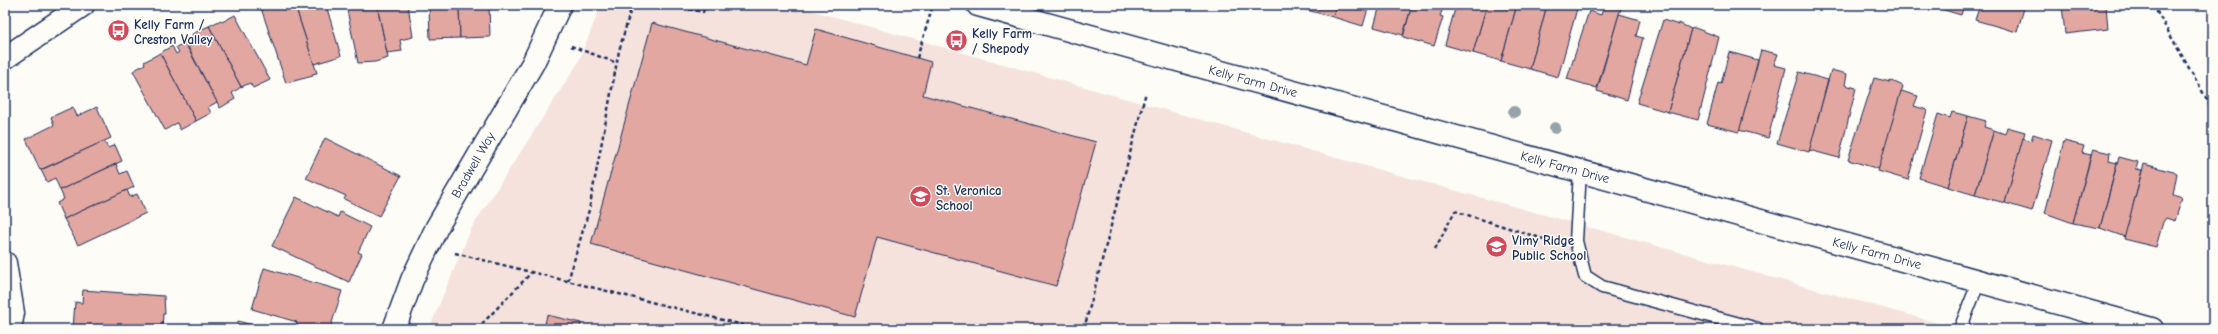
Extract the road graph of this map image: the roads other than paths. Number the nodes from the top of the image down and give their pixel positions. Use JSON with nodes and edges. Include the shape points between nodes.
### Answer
{"nodes":[{"id":1,"x":83,"y":5,"type":"edge"},
{"id":2,"x":560,"y":5,"type":"edge"},
{"id":3,"x":978,"y":5,"type":"edge"},
{"id":4,"x":5,"y":58,"type":"edge"},
{"id":5,"x":1580,"y":171,"type":"junction"},
{"id":6,"x":5,"y":263,"type":"edge"},
{"id":7,"x":1979,"y":281,"type":"junction"},
{"id":8,"x":10,"y":329,"type":"edge"},
{"id":9,"x":394,"y":329,"type":"edge"},
{"id":10,"x":1758,"y":329,"type":"edge"},
{"id":11,"x":1960,"y":329,"type":"edge"},
{"id":12,"x":2152,"y":329,"type":"edge"}],
"edges":[{"from":1,"to":4,"type":"street"},
{"from":2,"to":9,"type":"street","name":"Bradwell Way","via":[[533,63],[437,228],[412,280]]},
{"from":3,"to":5,"type":"street","name":"Kelly Farm Drive"},
{"from":5,"to":7,"type":"street","name":"Kelly Farm Drive"},
{"from":5,"to":10,"type":"lane","via":[[1576,241],[1585,276],[1602,287]]},
{"from":6,"to":8,"type":"street","via":[[13,313]]},
{"from":7,"to":11,"type":"lane"},
{"from":7,"to":12,"type":"street","name":"Kelly Farm Drive"}]}
